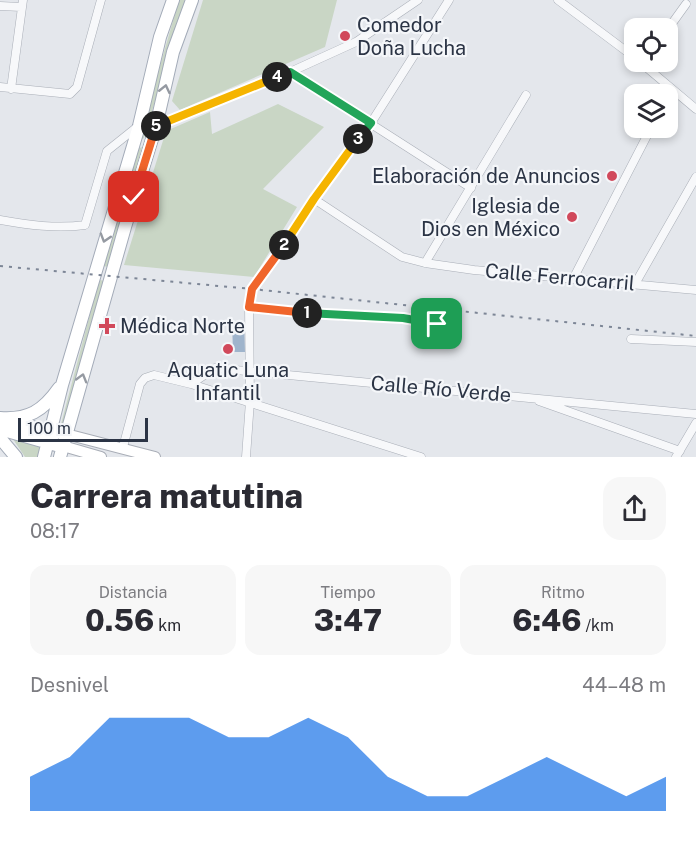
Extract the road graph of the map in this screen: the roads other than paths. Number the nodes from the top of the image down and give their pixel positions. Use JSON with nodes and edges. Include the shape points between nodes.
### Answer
{"nodes":[{"id":1,"x":100,"y":0,"type":"edge"},
{"id":2,"x":173,"y":0,"type":"edge"},
{"id":3,"x":192,"y":0,"type":"edge"},
{"id":4,"x":418,"y":0,"type":"edge"},
{"id":5,"x":449,"y":0,"type":"edge"},
{"id":6,"x":558,"y":0,"type":"edge"},
{"id":7,"x":22,"y":4,"type":"edge"},
{"id":8,"x":686,"y":4,"type":"dead end"},
{"id":9,"x":0,"y":6,"type":"edge"},
{"id":10,"x":676,"y":18,"type":"edge"},
{"id":11,"x":624,"y":50,"type":"edge"},
{"id":12,"x":290,"y":72,"type":"junction"},
{"id":13,"x":651,"y":72,"type":"edge"},
{"id":14,"x":661,"y":84,"type":"edge"},
{"id":15,"x":0,"y":87,"type":"edge"},
{"id":16,"x":11,"y":89,"type":"junction"},
{"id":17,"x":526,"y":95,"type":"dead end"},
{"id":18,"x":678,"y":98,"type":"edge"},
{"id":19,"x":696,"y":109,"type":"edge"},
{"id":20,"x":371,"y":123,"type":"junction"},
{"id":21,"x":139,"y":126,"type":"junction"},
{"id":22,"x":156,"y":126,"type":"junction"},
{"id":23,"x":646,"y":138,"type":"edge"},
{"id":24,"x":696,"y":177,"type":"edge"},
{"id":25,"x":471,"y":188,"type":"junction"},
{"id":26,"x":314,"y":199,"type":"junction"},
{"id":27,"x":0,"y":220,"type":"edge"},
{"id":28,"x":425,"y":263,"type":"junction"},
{"id":29,"x":573,"y":279,"type":"junction"},
{"id":30,"x":635,"y":284,"type":"junction"},
{"id":31,"x":696,"y":290,"type":"edge"},
{"id":32,"x":249,"y":307,"type":"junction"},
{"id":33,"x":437,"y":324,"type":"dead end"},
{"id":34,"x":631,"y":339,"type":"dead end"},
{"id":35,"x":696,"y":342,"type":"edge"},
{"id":36,"x":250,"y":372,"type":"junction"},
{"id":37,"x":191,"y":384,"type":"junction"},
{"id":38,"x":62,"y":385,"type":"junction"},
{"id":39,"x":526,"y":397,"type":"junction"},
{"id":40,"x":250,"y":401,"type":"junction"},
{"id":41,"x":696,"y":414,"type":"edge"},
{"id":42,"x":0,"y":418,"type":"edge"},
{"id":43,"x":696,"y":423,"type":"edge"},
{"id":44,"x":0,"y":429,"type":"edge"},
{"id":45,"x":0,"y":438,"type":"edge"},
{"id":46,"x":50,"y":438,"type":"junction"},
{"id":47,"x":63,"y":446,"type":"edge"},
{"id":48,"x":123,"y":447,"type":"junction"},
{"id":49,"x":678,"y":454,"type":"edge"},
{"id":50,"x":16,"y":457,"type":"edge"},
{"id":51,"x":44,"y":457,"type":"edge"},
{"id":52,"x":101,"y":457,"type":"edge"},
{"id":53,"x":155,"y":457,"type":"edge"},
{"id":54,"x":246,"y":457,"type":"edge"},
{"id":55,"x":421,"y":457,"type":"edge"}],
"edges":[{"from":1,"to":16,"type":"street","via":[[77,87],[70,93]]},
{"from":2,"to":21,"type":"main road"},
{"from":22,"to":3,"type":"main road","one_way":true,"via":[[173,52]]},
{"from":4,"to":12,"type":"street","via":[[356,42]]},
{"from":5,"to":20,"type":"street"},
{"from":6,"to":11,"type":"street"},
{"from":7,"to":9,"type":"street"},
{"from":7,"to":16,"type":"street"},
{"from":8,"to":10,"type":"street"},
{"from":12,"to":20,"type":"street"},
{"from":12,"to":22,"type":"street"},
{"from":13,"to":14,"type":"street"},
{"from":15,"to":16,"type":"street"},
{"from":17,"to":25,"type":"street"},
{"from":18,"to":19,"type":"street"},
{"from":20,"to":25,"type":"street"},
{"from":20,"to":26,"type":"street"},
{"from":21,"to":27,"type":"street","via":[[106,151],[85,225],[28,225]]},
{"from":21,"to":38,"type":"main road","one_way":true},
{"from":47,"to":22,"type":"main road","one_way":true},
{"from":23,"to":29,"type":"street"},
{"from":24,"to":30,"type":"street"},
{"from":25,"to":28,"type":"street"},
{"from":26,"to":28,"type":"street","name":"Calle Ferrocarril","via":[[402,257]]},
{"from":26,"to":32,"type":"street","via":[[252,289]]},
{"from":28,"to":29,"type":"street","name":"Calle Ferrocarril"},
{"from":29,"to":30,"type":"street","name":"Calle Ferrocarril"},
{"from":30,"to":31,"type":"street","name":"Calle Ferrocarril"},
{"from":32,"to":33,"type":"street"},
{"from":32,"to":36,"type":"street"},
{"from":34,"to":35,"type":"street"},
{"from":36,"to":37,"type":"street","name":"Calle Río Verde","via":[[215,368]]},
{"from":36,"to":39,"type":"street","name":"Calle Río Verde"},
{"from":36,"to":40,"type":"street"},
{"from":37,"to":40,"type":"street"},
{"from":37,"to":48,"type":"street","via":[[154,375],[145,378]]},
{"from":38,"to":42,"type":"main road","via":[[46,404],[28,416]]},
{"from":38,"to":46,"type":"main road"},
{"from":39,"to":41,"type":"street","name":"Calle Río Verde"},
{"from":39,"to":49,"type":"street"},
{"from":40,"to":54,"type":"street"},
{"from":40,"to":55,"type":"street"},
{"from":42,"to":46,"type":"main road"},
{"from":43,"to":49,"type":"street"},
{"from":44,"to":46,"type":"main road"},
{"from":45,"to":50,"type":"main road"},
{"from":46,"to":47,"type":"main road"},
{"from":46,"to":51,"type":"main road"},
{"from":47,"to":48,"type":"main road"},
{"from":47,"to":52,"type":"main road"},
{"from":48,"to":53,"type":"main road"}]}
